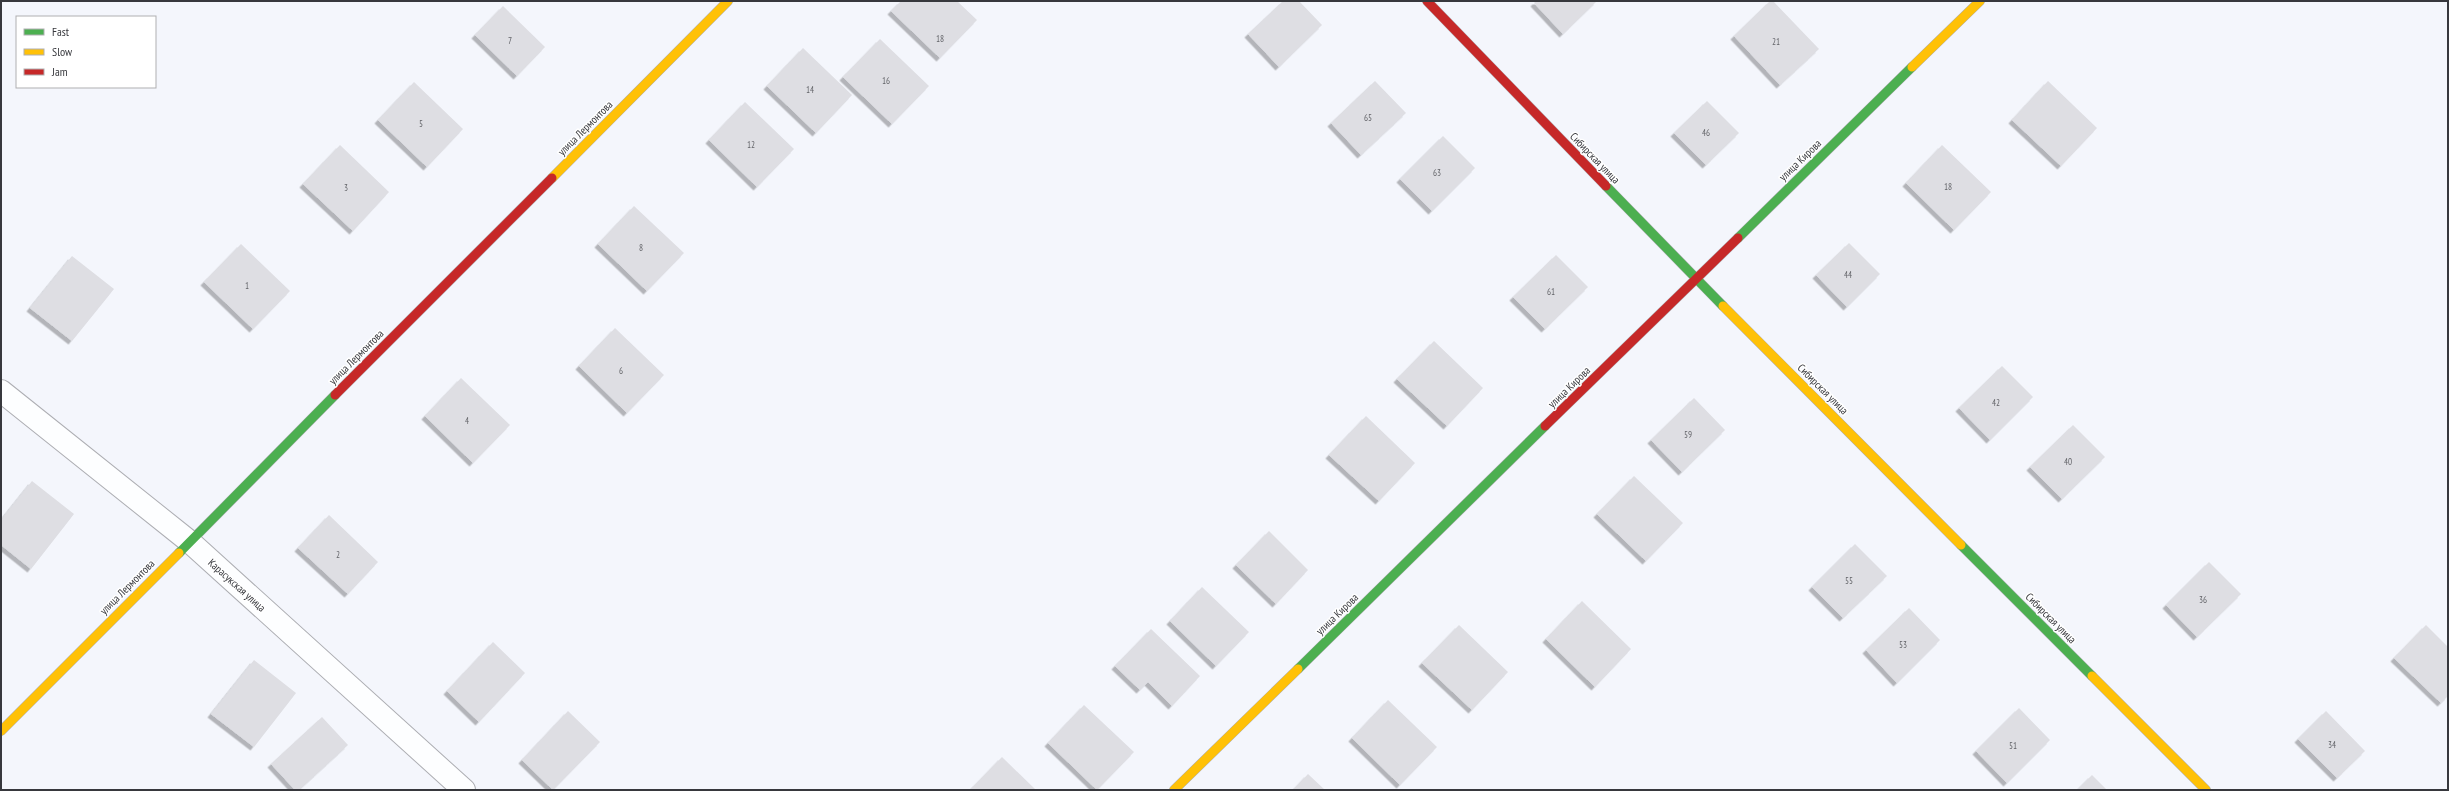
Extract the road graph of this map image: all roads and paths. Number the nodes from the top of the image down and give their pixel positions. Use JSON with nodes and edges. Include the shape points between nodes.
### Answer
{"nodes":[{"id":1,"x":728,"y":1,"type":"edge"},
{"id":2,"x":1427,"y":1,"type":"edge"},
{"id":3,"x":1980,"y":1,"type":"edge"},
{"id":4,"x":1696,"y":279,"type":"junction"},
{"id":5,"x":1,"y":391,"type":"edge"},
{"id":6,"x":190,"y":542,"type":"junction"},
{"id":7,"x":1,"y":731,"type":"edge"},
{"id":8,"x":464,"y":790,"type":"edge"},
{"id":9,"x":1174,"y":790,"type":"edge"},
{"id":10,"x":2206,"y":790,"type":"edge"}],
"edges":[{"from":1,"to":6,"type":"street","name":"улица Лермонтова"},
{"from":2,"to":4,"type":"street","name":"Сибирская улица"},
{"from":3,"to":4,"type":"street","name":"улица Кирова"},
{"from":4,"to":9,"type":"street","name":"улица Кирова"},
{"from":4,"to":10,"type":"street","name":"Сибирская улица"},
{"from":5,"to":6,"type":"street","name":"Карасукская улица"},
{"from":6,"to":7,"type":"street","name":"улица Лермонтова"},
{"from":6,"to":8,"type":"street","name":"Карасукская улица"}]}
